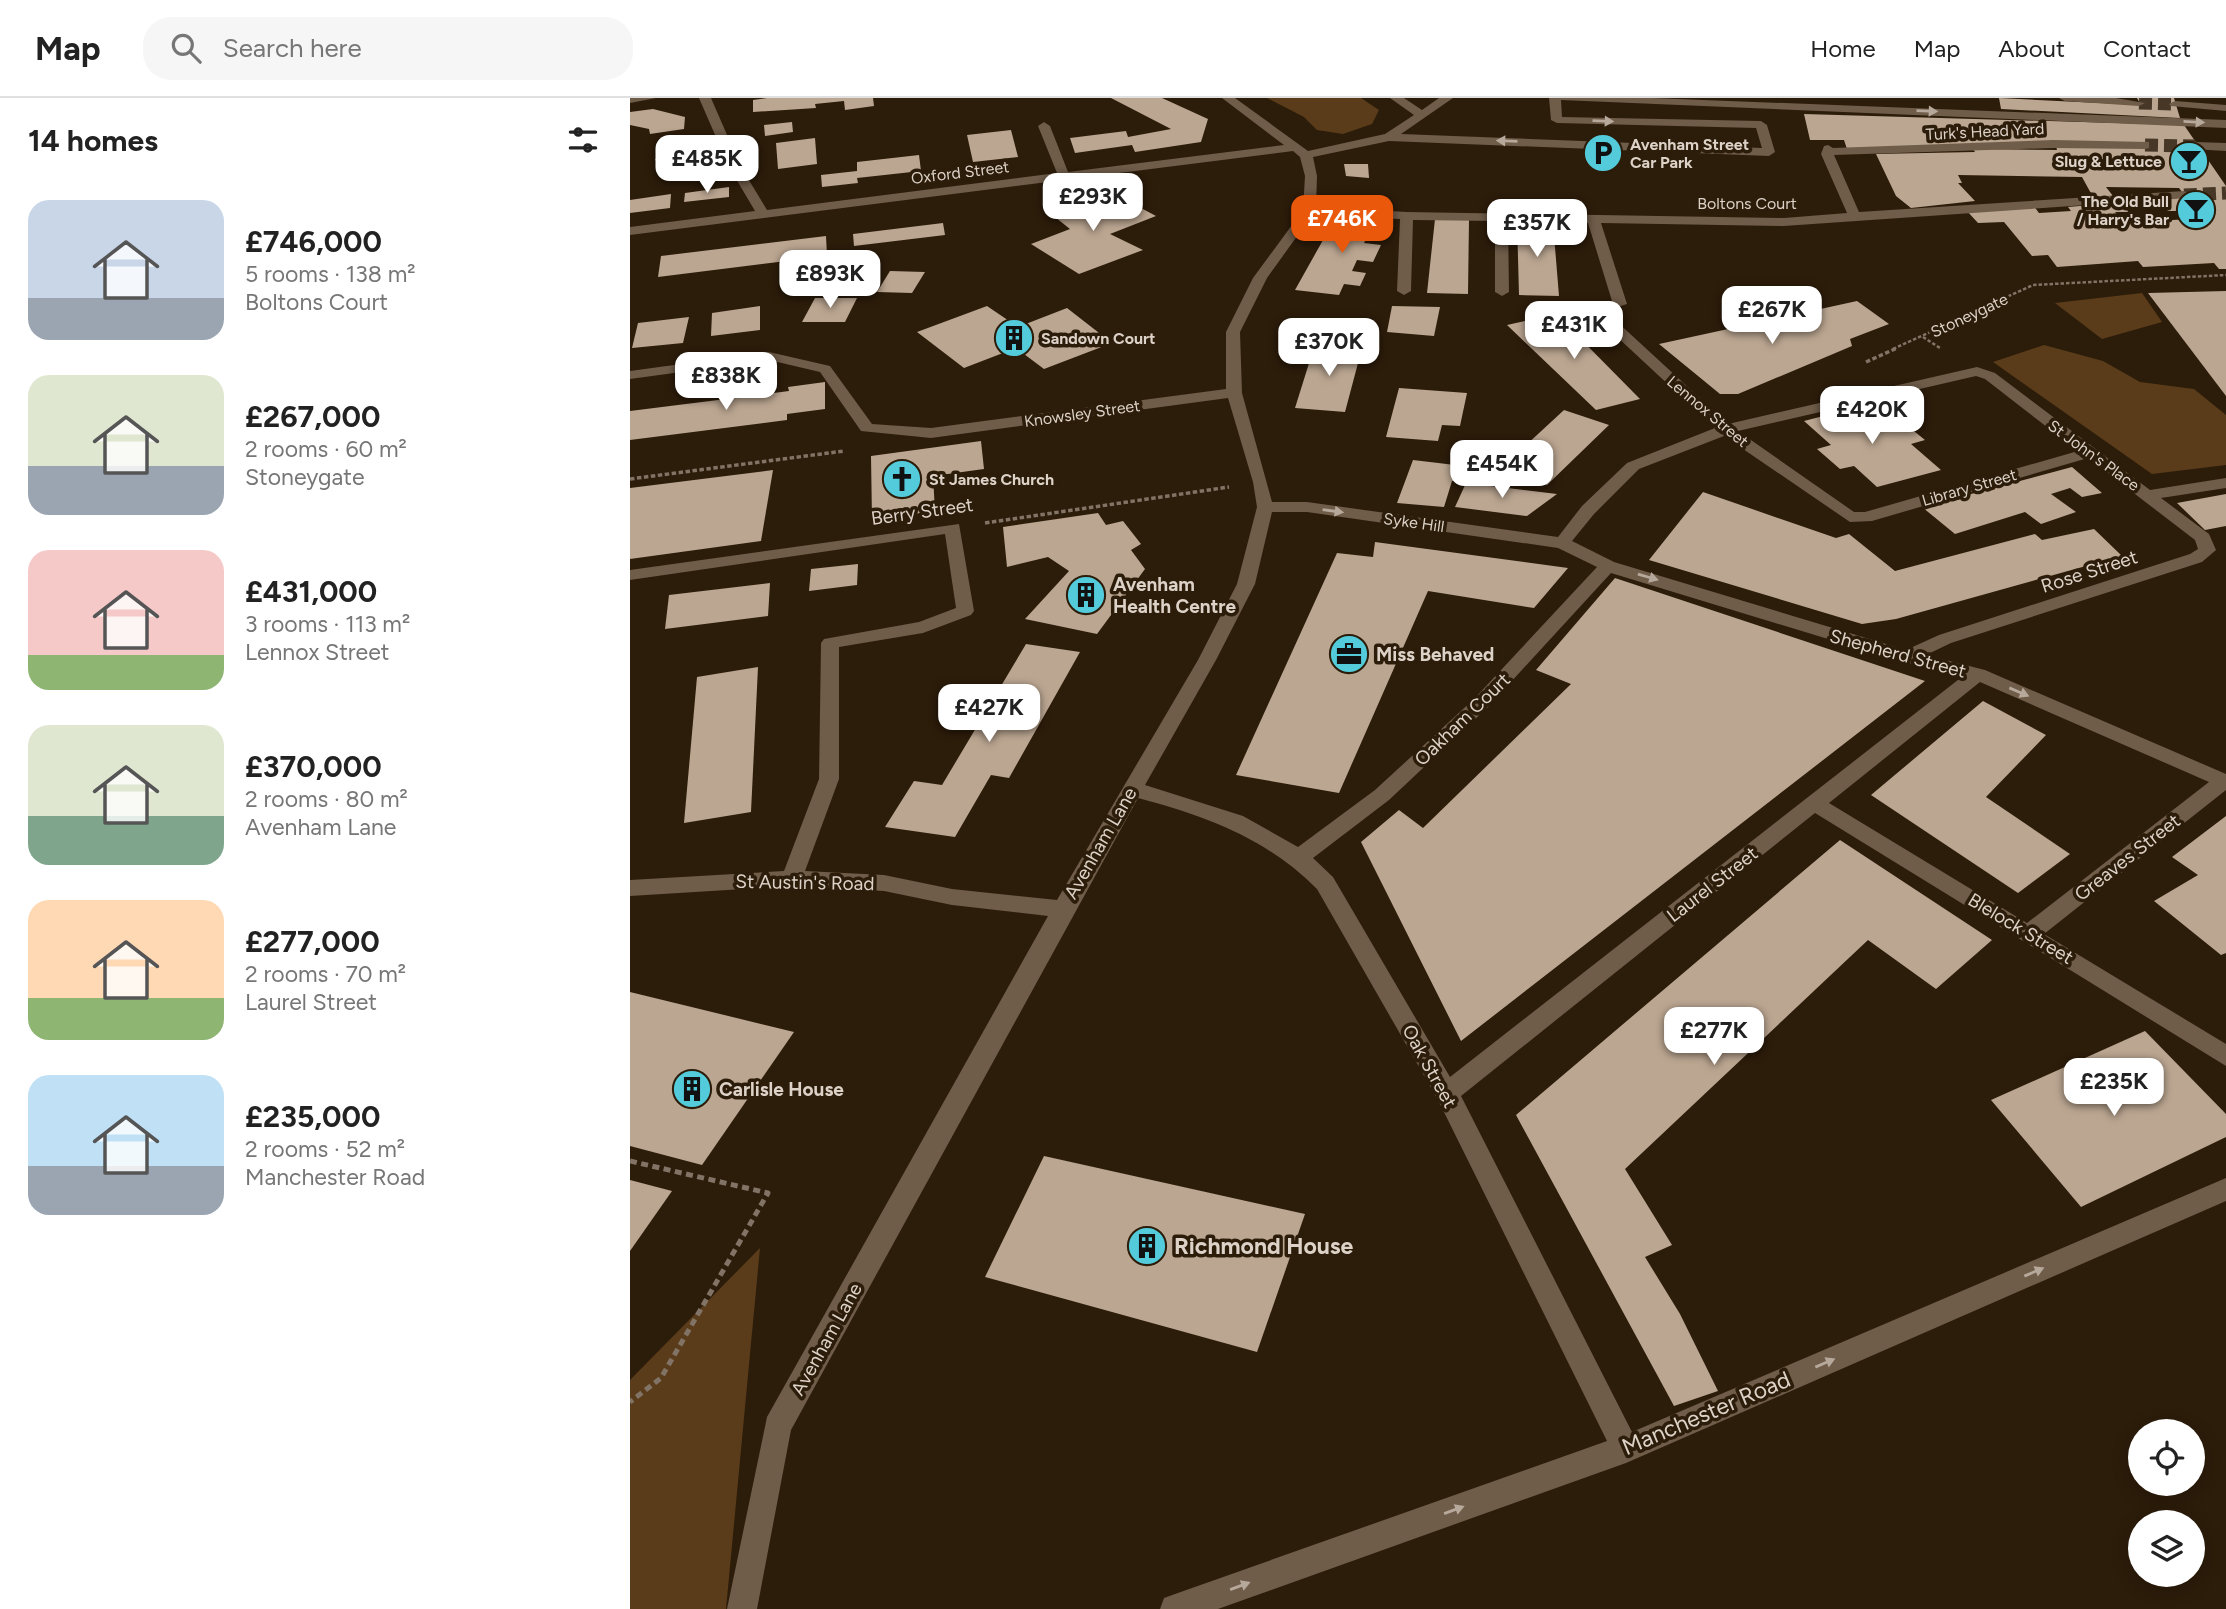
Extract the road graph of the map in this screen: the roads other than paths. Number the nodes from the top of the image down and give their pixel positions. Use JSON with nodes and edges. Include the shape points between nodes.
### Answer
{"nodes":[{"id":1,"x":650,"y":98,"type":"edge"},
{"id":2,"x":705,"y":98,"type":"edge"},
{"id":3,"x":1228,"y":98,"type":"edge"},
{"id":4,"x":1396,"y":98,"type":"edge"},
{"id":5,"x":1447,"y":98,"type":"edge"},
{"id":6,"x":1555,"y":98,"type":"edge"},
{"id":7,"x":1565,"y":98,"type":"edge"},
{"id":8,"x":2065,"y":98,"type":"edge"},
{"id":9,"x":630,"y":100,"type":"edge"},
{"id":10,"x":2139,"y":103,"type":"dead end"},
{"id":11,"x":2175,"y":104,"type":"dead end"},
{"id":12,"x":2226,"y":108,"type":"edge"},
{"id":13,"x":1421,"y":114,"type":"junction"},
{"id":14,"x":2226,"y":124,"type":"edge"},
{"id":15,"x":1044,"y":126,"type":"dead end"},
{"id":16,"x":1389,"y":137,"type":"junction"},
{"id":17,"x":2145,"y":145,"type":"tunnel mouth"},
{"id":18,"x":2195,"y":146,"type":"tunnel mouth"},
{"id":19,"x":2226,"y":147,"type":"edge"},
{"id":20,"x":1300,"y":151,"type":"junction"},
{"id":21,"x":1064,"y":176,"type":"junction"},
{"id":22,"x":2184,"y":195,"type":"tunnel mouth"},
{"id":23,"x":1309,"y":210,"type":"junction"},
{"id":24,"x":763,"y":214,"type":"junction"},
{"id":25,"x":1408,"y":216,"type":"junction"},
{"id":26,"x":1855,"y":217,"type":"junction"},
{"id":27,"x":1501,"y":218,"type":"junction"},
{"id":28,"x":1592,"y":219,"type":"junction"},
{"id":29,"x":630,"y":232,"type":"edge"},
{"id":30,"x":1404,"y":291,"type":"dead end"},
{"id":31,"x":1502,"y":292,"type":"dead end"},
{"id":32,"x":630,"y":375,"type":"edge"},
{"id":33,"x":1234,"y":393,"type":"junction"},
{"id":34,"x":1726,"y":430,"type":"junction"},
{"id":35,"x":2088,"y":453,"type":"junction"},
{"id":36,"x":2226,"y":483,"type":"edge"},
{"id":37,"x":2149,"y":495,"type":"junction"},
{"id":38,"x":1265,"y":507,"type":"junction"},
{"id":39,"x":1850,"y":517,"type":"joint"},
{"id":40,"x":1562,"y":543,"type":"junction"},
{"id":41,"x":1608,"y":566,"type":"junction"},
{"id":42,"x":630,"y":575,"type":"edge"},
{"id":43,"x":1907,"y":657,"type":"junction"},
{"id":44,"x":1978,"y":674,"type":"junction"},
{"id":45,"x":2225,"y":782,"type":"edge"},
{"id":46,"x":1132,"y":789,"type":"junction"},
{"id":47,"x":1814,"y":803,"type":"junction"},
{"id":48,"x":1301,"y":856,"type":"junction"},
{"id":49,"x":792,"y":878,"type":"junction"},
{"id":50,"x":630,"y":888,"type":"edge"},
{"id":51,"x":1063,"y":909,"type":"junction"},
{"id":52,"x":2030,"y":933,"type":"junction"},
{"id":53,"x":2226,"y":1056,"type":"edge"},
{"id":54,"x":1447,"y":1093,"type":"junction"},
{"id":55,"x":2226,"y":1189,"type":"edge"},
{"id":56,"x":1626,"y":1448,"type":"junction"},
{"id":57,"x":742,"y":1609,"type":"edge"},
{"id":58,"x":1175,"y":1609,"type":"edge"}],
"edges":[{"from":1,"to":9,"type":"street"},
{"from":2,"to":24,"type":"street","via":[[735,167]]},
{"from":3,"to":20,"type":"street"},
{"from":4,"to":13,"type":"street"},
{"from":5,"to":13,"type":"street"},
{"from":6,"to":16,"type":"street","one_way":true,"via":[[1557,120],[1761,125],[1769,152]]},
{"from":7,"to":14,"type":"street","one_way":true},
{"from":8,"to":10,"type":"street"},
{"from":11,"to":12,"type":"street"},
{"from":13,"to":16,"type":"street"},
{"from":15,"to":21,"type":"street"},
{"from":16,"to":20,"type":"street","name":"Oxford Street"},
{"from":17,"to":26,"type":"street","name":"Turk's Head Yard","via":[[1828,151]]},
{"from":18,"to":19,"type":"street"},
{"from":20,"to":21,"type":"street","name":"Oxford Street"},
{"from":20,"to":23,"type":"street","via":[[1311,176]]},
{"from":21,"to":24,"type":"street","name":"Oxford Street"},
{"from":22,"to":26,"type":"street","name":"Boltons Court"},
{"from":23,"to":25,"type":"street","name":"Boltons Court"},
{"from":23,"to":33,"type":"street","name":"Avenham Lane","via":[[1260,278],[1233,332]]},
{"from":24,"to":29,"type":"street","name":"Oxford Street"},
{"from":25,"to":27,"type":"street","name":"Boltons Court"},
{"from":25,"to":30,"type":"street"},
{"from":26,"to":28,"type":"street","name":"Boltons Court","via":[[1784,222]]},
{"from":27,"to":28,"type":"street","name":"Boltons Court"},
{"from":27,"to":31,"type":"street"},
{"from":28,"to":34,"type":"street","name":"Lennox Street","via":[[1620,304],[1599,307],[1608,321]]},
{"from":32,"to":33,"type":"street","name":"Knowsley Street","via":[[769,356],[825,369],[867,428],[931,433]]},
{"from":33,"to":38,"type":"street","name":"Avenham Lane"},
{"from":34,"to":35,"type":"street","name":"St John's Place","via":[[1977,371],[1990,376]]},
{"from":34,"to":39,"type":"street","name":"Lennox Street"},
{"from":34,"to":40,"type":"street","via":[[1633,466]]},
{"from":35,"to":37,"type":"street","name":"St John's Place"},
{"from":35,"to":39,"type":"street","name":"Library Street","via":[[1867,517]]},
{"from":36,"to":37,"type":"street","name":"St John's Place"},
{"from":37,"to":43,"type":"street","name":"Rose Street","via":[[2203,538],[2207,550],[2196,558],[1945,639]]},
{"from":38,"to":40,"type":"street","name":"Syke Hill","one_way":true,"via":[[1307,507]]},
{"from":38,"to":46,"type":"street","name":"Avenham Lane","via":[[1246,584]]},
{"from":40,"to":41,"type":"street","name":"Shepherd Street"},
{"from":41,"to":43,"type":"street","name":"Shepherd Street","one_way":true},
{"from":41,"to":48,"type":"street","name":"Oakham Court","via":[[1481,703],[1382,795]]},
{"from":42,"to":49,"type":"street","name":"Berry Street","via":[[953,528],[965,611],[923,627],[830,643],[829,779]]},
{"from":43,"to":44,"type":"street","name":"Shepherd Street"},
{"from":44,"to":45,"type":"street","name":"Shepherd Street","one_way":true},
{"from":44,"to":47,"type":"street","name":"Laurel Street"},
{"from":45,"to":52,"type":"street","name":"Greaves Street"},
{"from":46,"to":48,"type":"street","name":"Oak Street","via":[[1218,812]]},
{"from":46,"to":51,"type":"street","name":"Avenham Lane"},
{"from":47,"to":52,"type":"street","name":"Blelock Street"},
{"from":47,"to":54,"type":"street","name":"Laurel Street"},
{"from":48,"to":54,"type":"street","name":"Oak Street","via":[[1325,883]]},
{"from":49,"to":50,"type":"street","name":"St Austin's Road"},
{"from":49,"to":51,"type":"street","name":"St Austin's Road","via":[[884,883],[952,897]]},
{"from":51,"to":57,"type":"street","name":"Avenham Lane","via":[[777,1427]]},
{"from":52,"to":53,"type":"street","name":"Blelock Street"},
{"from":54,"to":56,"type":"street","name":"Oak Street"},
{"from":56,"to":55,"type":"street","name":"Manchester Road","one_way":true},
{"from":58,"to":56,"type":"street","name":"Manchester Road","one_way":true}]}
